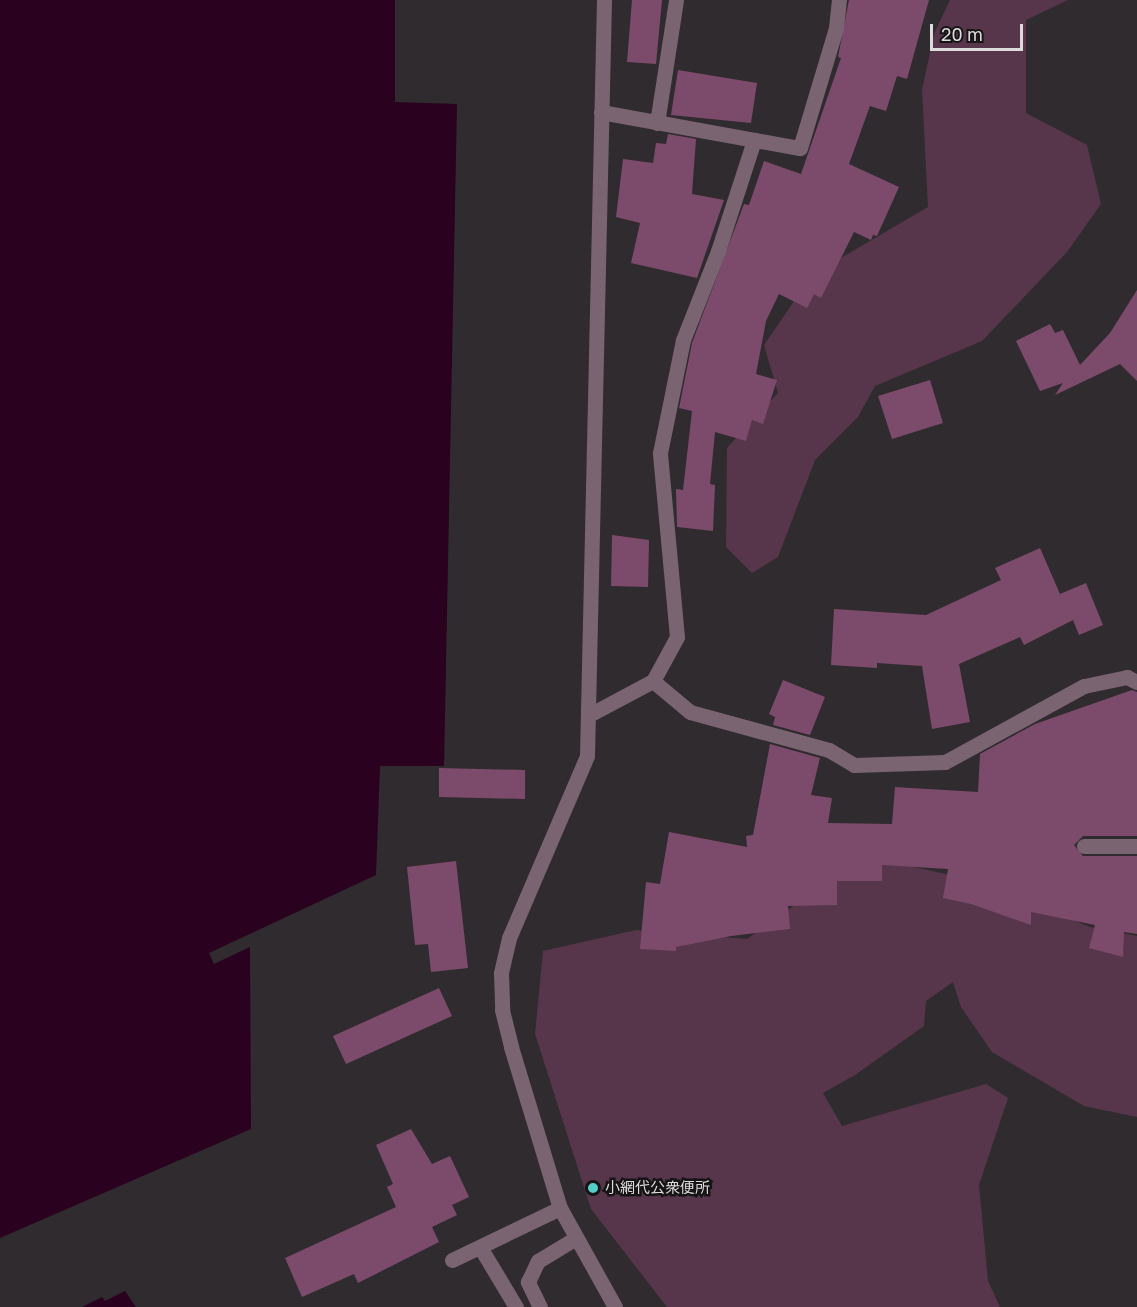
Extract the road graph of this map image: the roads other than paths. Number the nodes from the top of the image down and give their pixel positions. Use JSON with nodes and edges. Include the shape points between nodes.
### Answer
{"nodes":[{"id":1,"x":604,"y":0,"type":"edge"},
{"id":2,"x":676,"y":0,"type":"edge"},
{"id":3,"x":839,"y":0,"type":"edge"},
{"id":4,"x":601,"y":112,"type":"junction"},
{"id":5,"x":657,"y":123,"type":"junction"},
{"id":6,"x":754,"y":140,"type":"junction"},
{"id":7,"x":653,"y":681,"type":"junction"},
{"id":8,"x":1137,"y":682,"type":"edge"},
{"id":9,"x":589,"y":715,"type":"junction"},
{"id":10,"x":1084,"y":846,"type":"dead end"},
{"id":11,"x":1137,"y":846,"type":"edge"},
{"id":12,"x":560,"y":1208,"type":"junction"},
{"id":13,"x":576,"y":1238,"type":"junction"},
{"id":14,"x":480,"y":1247,"type":"junction"},
{"id":15,"x":452,"y":1260,"type":"dead end"},
{"id":16,"x":516,"y":1307,"type":"edge"},
{"id":17,"x":540,"y":1307,"type":"edge"},
{"id":18,"x":615,"y":1307,"type":"edge"}],
"edges":[{"from":1,"to":4,"type":"street"},
{"from":2,"to":5,"type":"street"},
{"from":3,"to":6,"type":"street","via":[[836,28],[800,148]]},
{"from":4,"to":5,"type":"street"},
{"from":4,"to":9,"type":"street"},
{"from":5,"to":6,"type":"street"},
{"from":6,"to":7,"type":"street","via":[[718,251],[683,340],[660,453],[677,637]]},
{"from":7,"to":8,"type":"street","via":[[690,712],[830,750],[854,765],[945,762],[1084,686],[1126,677]]},
{"from":7,"to":9,"type":"street"},
{"from":9,"to":12,"type":"street","via":[[587,756],[509,938],[501,973],[502,1010],[511,1047]]},
{"from":10,"to":11,"type":"street"},
{"from":12,"to":13,"type":"street"},
{"from":12,"to":14,"type":"street"},
{"from":13,"to":17,"type":"street","via":[[537,1261],[528,1282]]},
{"from":13,"to":18,"type":"street"},
{"from":14,"to":15,"type":"street"},
{"from":14,"to":16,"type":"street"}]}
